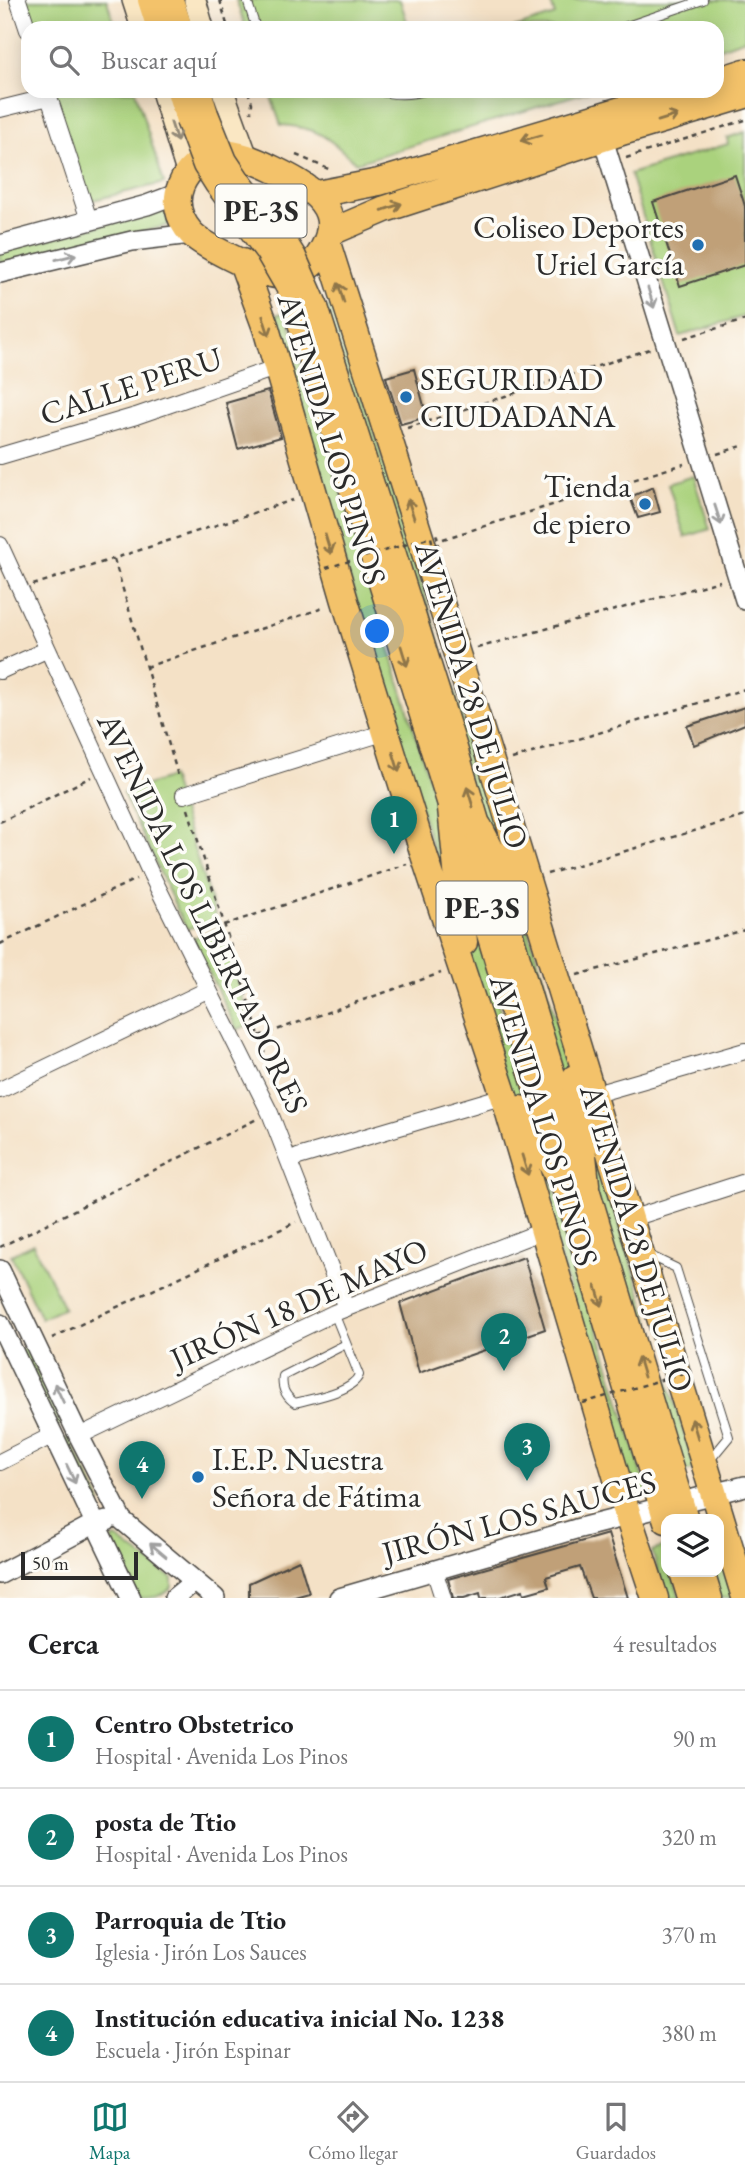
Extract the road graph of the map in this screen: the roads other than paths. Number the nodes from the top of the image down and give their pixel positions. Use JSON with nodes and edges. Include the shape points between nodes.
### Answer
{"nodes":[{"id":1,"x":18,"y":0,"type":"edge"},
{"id":2,"x":133,"y":0,"type":"edge"},
{"id":3,"x":150,"y":0,"type":"edge"},
{"id":4,"x":171,"y":0,"type":"edge"},
{"id":5,"x":195,"y":0,"type":"edge"},
{"id":6,"x":247,"y":0,"type":"edge"},
{"id":7,"x":704,"y":0,"type":"edge"},
{"id":8,"x":25,"y":21,"type":"edge"},
{"id":9,"x":140,"y":21,"type":"edge"},
{"id":10,"x":157,"y":21,"type":"edge"},
{"id":11,"x":178,"y":21,"type":"edge"},
{"id":12,"x":202,"y":21,"type":"edge"},
{"id":13,"x":254,"y":21,"type":"edge"},
{"id":14,"x":642,"y":21,"type":"edge"},
{"id":15,"x":745,"y":72,"type":"edge"},
{"id":16,"x":724,"y":79,"type":"edge"},
{"id":17,"x":745,"y":95,"type":"edge"},
{"id":18,"x":34,"y":98,"type":"edge"},
{"id":19,"x":49,"y":98,"type":"edge"},
{"id":20,"x":164,"y":98,"type":"edge"},
{"id":21,"x":226,"y":98,"type":"edge"},
{"id":22,"x":673,"y":98,"type":"edge"},
{"id":23,"x":0,"y":108,"type":"edge"},
{"id":24,"x":198,"y":109,"type":"edge"},
{"id":25,"x":603,"y":140,"type":"junction"},
{"id":26,"x":247,"y":157,"type":"junction"},
{"id":27,"x":183,"y":182,"type":"junction"},
{"id":28,"x":317,"y":194,"type":"junction"},
{"id":29,"x":89,"y":220,"type":"junction"},
{"id":30,"x":191,"y":234,"type":"junction"},
{"id":31,"x":328,"y":238,"type":"junction"},
{"id":32,"x":0,"y":244,"type":"edge"},
{"id":33,"x":242,"y":262,"type":"junction"},
{"id":34,"x":0,"y":273,"type":"edge"},
{"id":35,"x":306,"y":309,"type":"junction"},
{"id":36,"x":278,"y":367,"type":"junction"},
{"id":37,"x":0,"y":456,"type":"edge"},
{"id":38,"x":0,"y":545,"type":"edge"},
{"id":39,"x":745,"y":600,"type":"edge"},
{"id":40,"x":47,"y":650,"type":"junction"},
{"id":41,"x":0,"y":671,"type":"edge"},
{"id":42,"x":386,"y":732,"type":"junction"},
{"id":43,"x":184,"y":794,"type":"road end"},
{"id":44,"x":451,"y":808,"type":"junction"},
{"id":45,"x":479,"y":827,"type":"junction"},
{"id":46,"x":555,"y":972,"type":"junction"},
{"id":47,"x":465,"y":978,"type":"junction"},
{"id":48,"x":207,"y":990,"type":"junction"},
{"id":49,"x":569,"y":1018,"type":"junction"},
{"id":50,"x":482,"y":1028,"type":"junction"},
{"id":51,"x":745,"y":1051,"type":"edge"},
{"id":52,"x":0,"y":1090,"type":"edge"},
{"id":53,"x":592,"y":1095,"type":"junction"},
{"id":54,"x":504,"y":1096,"type":"junction"},
{"id":55,"x":298,"y":1157,"type":"dead end"},
{"id":56,"x":745,"y":1182,"type":"edge"},
{"id":57,"x":577,"y":1188,"type":"junction"},
{"id":58,"x":630,"y":1219,"type":"junction"},
{"id":59,"x":545,"y":1230,"type":"junction"},
{"id":60,"x":0,"y":1270,"type":"edge"},
{"id":61,"x":340,"y":1311,"type":"junction"},
{"id":62,"x":0,"y":1324,"type":"edge"},
{"id":63,"x":346,"y":1344,"type":"junction"},
{"id":64,"x":6,"y":1353,"type":"edge"},
{"id":65,"x":53,"y":1435,"type":"junction"},
{"id":66,"x":79,"y":1436,"type":"junction"},
{"id":67,"x":0,"y":1462,"type":"edge"},
{"id":68,"x":745,"y":1486,"type":"edge"},
{"id":69,"x":715,"y":1494,"type":"junction"},
{"id":70,"x":674,"y":1513,"type":"edge"},
{"id":71,"x":628,"y":1516,"type":"junction"},
{"id":72,"x":122,"y":1520,"type":"junction"},
{"id":73,"x":94,"y":1524,"type":"junction"},
{"id":74,"x":434,"y":1570,"type":"junction"},
{"id":75,"x":0,"y":1574,"type":"edge"},
{"id":76,"x":684,"y":1577,"type":"edge"},
{"id":77,"x":704,"y":1577,"type":"edge"},
{"id":78,"x":195,"y":1581,"type":"junction"},
{"id":79,"x":745,"y":1597,"type":"edge"},
{"id":80,"x":131,"y":1598,"type":"edge"},
{"id":81,"x":174,"y":1598,"type":"edge"},
{"id":82,"x":215,"y":1598,"type":"edge"},
{"id":83,"x":339,"y":1598,"type":"edge"},
{"id":84,"x":443,"y":1598,"type":"edge"},
{"id":85,"x":655,"y":1598,"type":"edge"},
{"id":86,"x":690,"y":1598,"type":"edge"},
{"id":87,"x":710,"y":1598,"type":"edge"}],
"edges":[{"from":1,"to":8,"type":"street"},
{"from":2,"to":9,"type":"main road"},
{"from":3,"to":10,"type":"main road"},
{"from":4,"to":11,"type":"main road"},
{"from":5,"to":12,"type":"main road"},
{"from":6,"to":13,"type":"lane"},
{"from":7,"to":14,"type":"lane"},
{"from":15,"to":16,"type":"highway"},
{"from":25,"to":17,"type":"highway","one_way":true},
{"from":18,"to":23,"type":"street"},
{"from":19,"to":29,"type":"street"},
{"from":20,"to":27,"type":"main road","number":"PE-3S","one_way":true},
{"from":21,"to":26,"type":"main road","number":"PE-3S"},
{"from":22,"to":25,"type":"highway"},
{"from":24,"to":35,"type":"main road","name":"AVENIDA 28 DE JULIO","number":"PE-3S","bridge":true,"via":[[225,161],[294,257]]},
{"from":25,"to":28,"type":"highway","one_way":true},
{"from":31,"to":25,"type":"highway","one_way":true,"via":[[384,209]]},
{"from":25,"to":39,"type":"street","one_way":true},
{"from":26,"to":27,"type":"highway","via":[[218,153],[204,158]]},
{"from":26,"to":28,"type":"highway"},
{"from":27,"to":29,"type":"street","via":[[147,205]]},
{"from":27,"to":30,"type":"highway","via":[[179,207]]},
{"from":28,"to":31,"type":"highway","via":[[329,219]]},
{"from":29,"to":32,"type":"street"},
{"from":30,"to":33,"type":"highway"},
{"from":34,"to":30,"type":"street","one_way":true,"via":[[132,241]]},
{"from":31,"to":33,"type":"highway","via":[[320,256],[296,273],[274,275]]},
{"from":46,"to":31,"type":"highway","name":"AVENIDA 28 DE JULIO","one_way":true,"via":[[457,654],[429,538],[387,434]]},
{"from":33,"to":36,"type":"highway","name":"AVENIDA LOS PINOS","one_way":true},
{"from":35,"to":44,"type":"main road","name":"AVENIDA 28 DE JULIO","number":"PE-3S","one_way":true},
{"from":45,"to":35,"type":"main road","name":"AVENIDA 28 DE JULIO","number":"PE-3S","one_way":true},
{"from":36,"to":37,"type":"street","name":"CALLE PERU"},
{"from":36,"to":42,"type":"highway","name":"AVENIDA LOS PINOS","one_way":true},
{"from":38,"to":40,"type":"street","name":"AVENIDA LOS LIBERTADORES"},
{"from":40,"to":41,"type":"street"},
{"from":40,"to":48,"type":"street","name":"AVENIDA LOS LIBERTADORES"},
{"from":42,"to":43,"type":"street"},
{"from":42,"to":47,"type":"highway","name":"AVENIDA LOS PINOS","one_way":true},
{"from":44,"to":47,"type":"highway"},
{"from":44,"to":57,"type":"main road","name":"AVENIDA 28 DE JULIO","number":"PE-3S"},
{"from":45,"to":46,"type":"highway"},
{"from":45,"to":57,"type":"main road","name":"AVENIDA 28 DE JULIO","number":"PE-3S"},
{"from":46,"to":49,"type":"highway","name":"AVENIDA 28 DE JULIO"},
{"from":47,"to":50,"type":"highway","name":"AVENIDA LOS PINOS"},
{"from":48,"to":52,"type":"street"},
{"from":48,"to":61,"type":"street","name":"AVENIDA LOS LIBERTADORES","via":[[270,1113],[310,1215]]},
{"from":49,"to":53,"type":"highway","name":"AVENIDA 28 DE JULIO"},
{"from":49,"to":57,"type":"highway"},
{"from":50,"to":54,"type":"highway","name":"AVENIDA LOS PINOS"},
{"from":50,"to":57,"type":"highway","via":[[523,1117]]},
{"from":51,"to":53,"type":"street"},
{"from":53,"to":58,"type":"highway","name":"AVENIDA 28 DE JULIO"},
{"from":54,"to":55,"type":"street"},
{"from":54,"to":59,"type":"highway","name":"AVENIDA LOS PINOS","one_way":true},
{"from":56,"to":58,"type":"street"},
{"from":57,"to":70,"type":"main road","name":"AVENIDA 28 DE JULIO","number":"PE-3S"},
{"from":58,"to":69,"type":"highway","name":"AVENIDA 28 DE JULIO"},
{"from":59,"to":61,"type":"street","name":"JIRÓN 18 DE MAYO"},
{"from":59,"to":71,"type":"highway","name":"AVENIDA LOS PINOS"},
{"from":66,"to":60,"type":"street","one_way":true},
{"from":61,"to":63,"type":"lane"},
{"from":61,"to":66,"type":"street","name":"JIRÓN 18 DE MAYO"},
{"from":62,"to":64,"type":"street"},
{"from":63,"to":63,"type":"lane","via":[[359,1375],[356,1382],[295,1403],[288,1398],[283,1376]]},
{"from":64,"to":65,"type":"street"},
{"from":65,"to":67,"type":"street"},
{"from":65,"to":73,"type":"street","one_way":true},
{"from":66,"to":72,"type":"street"},
{"from":68,"to":69,"type":"street","name":"JIRÓN LOS SAUCES"},
{"from":69,"to":70,"type":"street","name":"JIRÓN LOS SAUCES"},
{"from":69,"to":79,"type":"highway","name":"AVENIDA 28 DE JULIO"},
{"from":70,"to":71,"type":"street","name":"JIRÓN LOS SAUCES"},
{"from":71,"to":74,"type":"street","name":"JIRÓN LOS SAUCES"},
{"from":71,"to":85,"type":"highway","name":"AVENIDA LOS PINOS"},
{"from":72,"to":73,"type":"street"},
{"from":78,"to":72,"type":"street","one_way":true},
{"from":73,"to":75,"type":"street"},
{"from":73,"to":80,"type":"street"},
{"from":74,"to":83,"type":"street","name":"JIRÓN LOS SAUCES"},
{"from":74,"to":84,"type":"street"},
{"from":76,"to":86,"type":"main road"},
{"from":77,"to":87,"type":"main road"},
{"from":78,"to":81,"type":"street"},
{"from":78,"to":82,"type":"street"}]}
